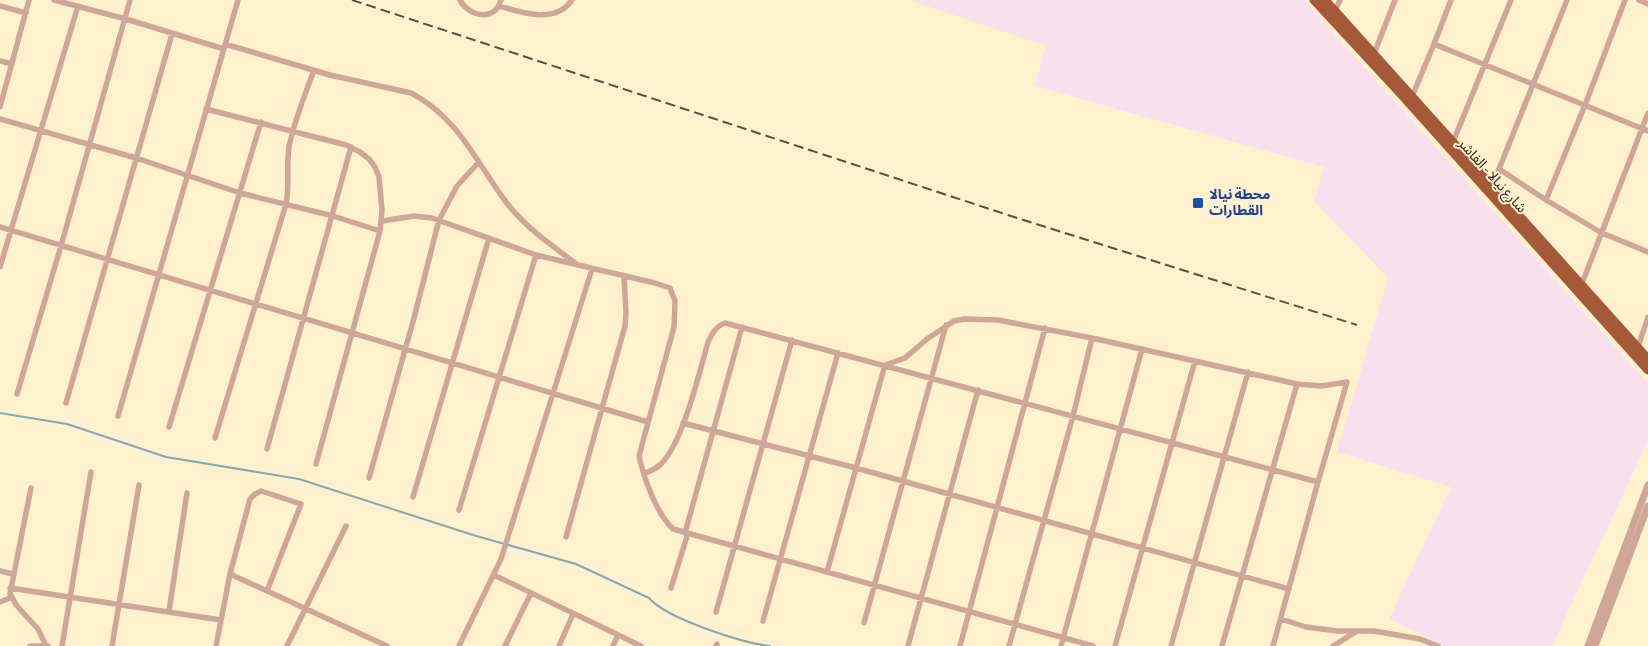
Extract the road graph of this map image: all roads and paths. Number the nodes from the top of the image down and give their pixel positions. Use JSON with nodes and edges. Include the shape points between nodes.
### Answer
{"nodes":[{"id":1,"x":29,"y":0,"type":"edge"},
{"id":2,"x":54,"y":0,"type":"edge"},
{"id":3,"x":130,"y":0,"type":"edge"},
{"id":4,"x":238,"y":0,"type":"edge"},
{"id":5,"x":460,"y":0,"type":"edge"},
{"id":6,"x":572,"y":0,"type":"edge"},
{"id":7,"x":1314,"y":0,"type":"edge"},
{"id":8,"x":1325,"y":0,"type":"edge"},
{"id":9,"x":1340,"y":0,"type":"edge"},
{"id":10,"x":1395,"y":0,"type":"edge"},
{"id":11,"x":1451,"y":0,"type":"edge"},
{"id":12,"x":1511,"y":0,"type":"edge"},
{"id":13,"x":1567,"y":0,"type":"edge"},
{"id":14,"x":1625,"y":0,"type":"edge"},
{"id":15,"x":1639,"y":0,"type":"edge"},
{"id":16,"x":500,"y":3,"type":"edge"},
{"id":17,"x":1648,"y":4,"type":"edge"},
{"id":18,"x":0,"y":6,"type":"edge"},
{"id":19,"x":78,"y":6,"type":"junction"},
{"id":20,"x":1336,"y":11,"type":"junction"},
{"id":21,"x":26,"y":13,"type":"junction"},
{"id":22,"x":126,"y":19,"type":"junction"},
{"id":23,"x":172,"y":34,"type":"junction"},
{"id":24,"x":1434,"y":44,"type":"junction"},
{"id":25,"x":224,"y":47,"type":"junction"},
{"id":26,"x":1374,"y":54,"type":"junction"},
{"id":27,"x":0,"y":61,"type":"edge"},
{"id":28,"x":12,"y":64,"type":"junction"},
{"id":29,"x":1486,"y":65,"type":"junction"},
{"id":30,"x":314,"y":70,"type":"junction"},
{"id":31,"x":1533,"y":85,"type":"junction"},
{"id":32,"x":1411,"y":100,"type":"junction"},
{"id":33,"x":1585,"y":105,"type":"junction"},
{"id":34,"x":0,"y":107,"type":"edge"},
{"id":35,"x":206,"y":109,"type":"junction"},
{"id":36,"x":1648,"y":112,"type":"edge"},
{"id":37,"x":0,"y":119,"type":"edge"},
{"id":38,"x":261,"y":122,"type":"junction"},
{"id":39,"x":42,"y":130,"type":"junction"},
{"id":40,"x":293,"y":130,"type":"junction"},
{"id":41,"x":1645,"y":130,"type":"edge"},
{"id":42,"x":1454,"y":142,"type":"junction"},
{"id":43,"x":90,"y":144,"type":"junction"},
{"id":44,"x":352,"y":147,"type":"junction"},
{"id":45,"x":1460,"y":155,"type":"junction"},
{"id":46,"x":136,"y":158,"type":"junction"},
{"id":47,"x":479,"y":162,"type":"junction"},
{"id":48,"x":1499,"y":169,"type":"junction"},
{"id":49,"x":188,"y":175,"type":"junction"},
{"id":50,"x":1491,"y":190,"type":"junction"},
{"id":51,"x":240,"y":193,"type":"junction"},
{"id":52,"x":1546,"y":200,"type":"junction"},
{"id":53,"x":286,"y":204,"type":"junction"},
{"id":54,"x":333,"y":216,"type":"junction"},
{"id":55,"x":440,"y":220,"type":"junction"},
{"id":56,"x":382,"y":221,"type":"junction"},
{"id":57,"x":0,"y":228,"type":"edge"},
{"id":58,"x":11,"y":231,"type":"junction"},
{"id":59,"x":380,"y":231,"type":"junction"},
{"id":60,"x":1602,"y":233,"type":"junction"},
{"id":61,"x":488,"y":238,"type":"junction"},
{"id":62,"x":61,"y":246,"type":"junction"},
{"id":63,"x":1648,"y":252,"type":"edge"},
{"id":64,"x":536,"y":255,"type":"junction"},
{"id":65,"x":107,"y":260,"type":"junction"},
{"id":66,"x":580,"y":266,"type":"junction"},
{"id":67,"x":0,"y":268,"type":"edge"},
{"id":68,"x":592,"y":269,"type":"junction"},
{"id":69,"x":159,"y":275,"type":"junction"},
{"id":70,"x":624,"y":276,"type":"junction"},
{"id":71,"x":1567,"y":276,"type":"junction"},
{"id":72,"x":1581,"y":286,"type":"junction"},
{"id":73,"x":209,"y":290,"type":"junction"},
{"id":74,"x":256,"y":304,"type":"junction"},
{"id":75,"x":1648,"y":317,"type":"edge"},
{"id":76,"x":304,"y":319,"type":"junction"},
{"id":77,"x":946,"y":326,"type":"junction"},
{"id":78,"x":742,"y":327,"type":"junction"},
{"id":79,"x":1045,"y":328,"type":"junction"},
{"id":80,"x":1617,"y":330,"type":"junction"},
{"id":81,"x":353,"y":334,"type":"junction"},
{"id":82,"x":1092,"y":338,"type":"junction"},
{"id":83,"x":792,"y":340,"type":"junction"},
{"id":84,"x":1638,"y":347,"type":"junction"},
{"id":85,"x":405,"y":349,"type":"junction"},
{"id":86,"x":1142,"y":349,"type":"junction"},
{"id":87,"x":838,"y":353,"type":"junction"},
{"id":88,"x":1648,"y":359,"type":"edge"},
{"id":89,"x":1195,"y":361,"type":"junction"},
{"id":90,"x":452,"y":363,"type":"junction"},
{"id":91,"x":885,"y":365,"type":"junction"},
{"id":92,"x":1648,"y":370,"type":"edge"},
{"id":93,"x":1248,"y":372,"type":"junction"},
{"id":94,"x":931,"y":377,"type":"junction"},
{"id":95,"x":499,"y":378,"type":"junction"},
{"id":96,"x":1297,"y":384,"type":"junction"},
{"id":97,"x":978,"y":390,"type":"junction"},
{"id":98,"x":552,"y":393,"type":"junction"},
{"id":99,"x":17,"y":394,"type":"dead end"},
{"id":100,"x":66,"y":403,"type":"dead end"},
{"id":101,"x":1025,"y":403,"type":"junction"},
{"id":102,"x":602,"y":408,"type":"junction"},
{"id":103,"x":118,"y":416,"type":"dead end"},
{"id":104,"x":1074,"y":416,"type":"junction"},
{"id":105,"x":648,"y":422,"type":"junction"},
{"id":106,"x":684,"y":423,"type":"junction"},
{"id":107,"x":169,"y":427,"type":"dead end"},
{"id":108,"x":1119,"y":428,"type":"junction"},
{"id":109,"x":714,"y":431,"type":"junction"},
{"id":110,"x":215,"y":438,"type":"dead end"},
{"id":111,"x":762,"y":443,"type":"junction"},
{"id":112,"x":1172,"y":443,"type":"junction"},
{"id":113,"x":267,"y":449,"type":"dead end"},
{"id":114,"x":810,"y":456,"type":"junction"},
{"id":115,"x":1224,"y":457,"type":"junction"},
{"id":116,"x":316,"y":464,"type":"dead end"},
{"id":117,"x":856,"y":468,"type":"junction"},
{"id":118,"x":1271,"y":470,"type":"junction"},
{"id":119,"x":91,"y":472,"type":"dead end"},
{"id":120,"x":644,"y":474,"type":"junction"},
{"id":121,"x":369,"y":478,"type":"dead end"},
{"id":122,"x":902,"y":482,"type":"junction"},
{"id":123,"x":1318,"y":482,"type":"junction"},
{"id":124,"x":139,"y":485,"type":"dead end"},
{"id":125,"x":1648,"y":485,"type":"edge"},
{"id":126,"x":31,"y":488,"type":"dead end"},
{"id":127,"x":188,"y":493,"type":"dead end"},
{"id":128,"x":950,"y":495,"type":"junction"},
{"id":129,"x":413,"y":497,"type":"dead end"},
{"id":130,"x":1648,"y":506,"type":"edge"},
{"id":131,"x":997,"y":508,"type":"junction"},
{"id":132,"x":460,"y":510,"type":"dead end"},
{"id":133,"x":1044,"y":521,"type":"junction"},
{"id":134,"x":346,"y":526,"type":"dead end"},
{"id":135,"x":686,"y":533,"type":"junction"},
{"id":136,"x":1091,"y":534,"type":"junction"},
{"id":137,"x":566,"y":537,"type":"dead end"},
{"id":138,"x":733,"y":546,"type":"junction"},
{"id":139,"x":1143,"y":549,"type":"junction"},
{"id":140,"x":780,"y":559,"type":"junction"},
{"id":141,"x":1194,"y":563,"type":"junction"},
{"id":142,"x":0,"y":572,"type":"edge"},
{"id":143,"x":827,"y":572,"type":"junction"},
{"id":144,"x":13,"y":574,"type":"junction"},
{"id":145,"x":230,"y":574,"type":"junction"},
{"id":146,"x":494,"y":575,"type":"junction"},
{"id":147,"x":1242,"y":576,"type":"junction"},
{"id":148,"x":874,"y":585,"type":"junction"},
{"id":149,"x":10,"y":588,"type":"junction"},
{"id":150,"x":671,"y":588,"type":"dead end"},
{"id":151,"x":1288,"y":589,"type":"junction"},
{"id":152,"x":267,"y":591,"type":"junction"},
{"id":153,"x":531,"y":593,"type":"junction"},
{"id":154,"x":71,"y":597,"type":"junction"},
{"id":155,"x":10,"y":598,"type":"junction"},
{"id":156,"x":922,"y":598,"type":"junction"},
{"id":157,"x":0,"y":602,"type":"edge"},
{"id":158,"x":118,"y":604,"type":"junction"},
{"id":159,"x":305,"y":609,"type":"junction"},
{"id":160,"x":169,"y":611,"type":"junction"},
{"id":161,"x":716,"y":612,"type":"dead end"},
{"id":162,"x":969,"y":612,"type":"junction"},
{"id":163,"x":573,"y":614,"type":"junction"},
{"id":164,"x":1281,"y":619,"type":"junction"},
{"id":165,"x":221,"y":620,"type":"junction"},
{"id":166,"x":763,"y":621,"type":"dead end"},
{"id":167,"x":864,"y":624,"type":"dead end"},
{"id":168,"x":1016,"y":625,"type":"junction"},
{"id":169,"x":1358,"y":631,"type":"junction"},
{"id":170,"x":618,"y":635,"type":"junction"},
{"id":171,"x":1063,"y":638,"type":"junction"},
{"id":172,"x":377,"y":644,"type":"edge"},
{"id":173,"x":30,"y":646,"type":"edge"},
{"id":174,"x":47,"y":646,"type":"edge"},
{"id":175,"x":62,"y":646,"type":"edge"},
{"id":176,"x":112,"y":646,"type":"edge"},
{"id":177,"x":216,"y":646,"type":"edge"},
{"id":178,"x":287,"y":646,"type":"edge"},
{"id":179,"x":387,"y":646,"type":"edge"},
{"id":180,"x":459,"y":646,"type":"edge"},
{"id":181,"x":505,"y":646,"type":"edge"},
{"id":182,"x":559,"y":646,"type":"edge"},
{"id":183,"x":613,"y":646,"type":"edge"},
{"id":184,"x":641,"y":646,"type":"edge"},
{"id":185,"x":908,"y":646,"type":"edge"},
{"id":186,"x":960,"y":646,"type":"edge"},
{"id":187,"x":1009,"y":646,"type":"edge"},
{"id":188,"x":1061,"y":646,"type":"edge"},
{"id":189,"x":1093,"y":646,"type":"edge"},
{"id":190,"x":1115,"y":646,"type":"edge"},
{"id":191,"x":1171,"y":646,"type":"edge"},
{"id":192,"x":1222,"y":646,"type":"edge"},
{"id":193,"x":1273,"y":646,"type":"edge"},
{"id":194,"x":1333,"y":646,"type":"edge"},
{"id":195,"x":1438,"y":646,"type":"edge"},
{"id":196,"x":1588,"y":646,"type":"edge"},
{"id":197,"x":1595,"y":646,"type":"edge"}],
"edges":[{"from":1,"to":21,"type":"street"},
{"from":2,"to":19,"type":"street"},
{"from":3,"to":22,"type":"street"},
{"from":4,"to":25,"type":"street"},
{"from":5,"to":16,"type":"street","via":[[464,8],[478,14],[490,13]]},
{"from":6,"to":16,"type":"street","via":[[564,9],[536,16]]},
{"from":7,"to":32,"type":"highway","name":"شارع نيالا - الفاشر"},
{"from":8,"to":20,"type":"highway","name":"شارع نيالا - الفاشر"},
{"from":9,"to":20,"type":"street"},
{"from":10,"to":26,"type":"street"},
{"from":11,"to":24,"type":"street"},
{"from":12,"to":29,"type":"street"},
{"from":13,"to":31,"type":"street"},
{"from":14,"to":33,"type":"street"},
{"from":15,"to":17,"type":"street"},
{"from":18,"to":21,"type":"street"},
{"from":19,"to":22,"type":"street"},
{"from":19,"to":39,"type":"street"},
{"from":20,"to":26,"type":"highway","name":"شارع نيالا - الفاشر"},
{"from":21,"to":28,"type":"street"},
{"from":22,"to":23,"type":"street"},
{"from":22,"to":43,"type":"street"},
{"from":23,"to":25,"type":"street"},
{"from":23,"to":46,"type":"street"},
{"from":24,"to":29,"type":"street"},
{"from":24,"to":32,"type":"street"},
{"from":25,"to":30,"type":"street"},
{"from":25,"to":35,"type":"street"},
{"from":26,"to":32,"type":"highway","name":"شارع نيالا - الفاشر"},
{"from":27,"to":28,"type":"street"},
{"from":28,"to":34,"type":"street"},
{"from":29,"to":31,"type":"street"},
{"from":29,"to":42,"type":"street"},
{"from":30,"to":40,"type":"street"},
{"from":30,"to":47,"type":"street","via":[[419,97],[452,124]]},
{"from":31,"to":33,"type":"street"},
{"from":31,"to":48,"type":"street"},
{"from":32,"to":42,"type":"highway","name":"شارع نيالا - الفاشر"},
{"from":32,"to":45,"type":"highway","name":"شارع نيالا - الفاشر"},
{"from":33,"to":41,"type":"street"},
{"from":33,"to":52,"type":"street"},
{"from":35,"to":38,"type":"street"},
{"from":35,"to":49,"type":"street"},
{"from":36,"to":41,"type":"street"},
{"from":37,"to":39,"type":"street"},
{"from":38,"to":40,"type":"street"},
{"from":38,"to":51,"type":"street"},
{"from":39,"to":43,"type":"street"},
{"from":39,"to":58,"type":"street"},
{"from":40,"to":44,"type":"street"},
{"from":40,"to":53,"type":"street","via":[[288,155]]},
{"from":41,"to":60,"type":"street"},
{"from":42,"to":45,"type":"highway","name":"شارع نيالا - الفاشر"},
{"from":43,"to":46,"type":"street"},
{"from":43,"to":62,"type":"street"},
{"from":44,"to":54,"type":"street"},
{"from":44,"to":56,"type":"street","via":[[375,166]]},
{"from":45,"to":50,"type":"highway","name":"شارع نيالا - الفاشر"},
{"from":46,"to":49,"type":"street"},
{"from":46,"to":65,"type":"street"},
{"from":47,"to":55,"type":"street","via":[[457,186]]},
{"from":47,"to":66,"type":"street","via":[[522,220]]},
{"from":48,"to":50,"type":"street"},
{"from":48,"to":52,"type":"street"},
{"from":49,"to":51,"type":"street"},
{"from":49,"to":69,"type":"street"},
{"from":50,"to":71,"type":"highway","name":"شارع نيالا - الفاشر"},
{"from":51,"to":53,"type":"street"},
{"from":51,"to":73,"type":"street"},
{"from":52,"to":60,"type":"street"},
{"from":53,"to":54,"type":"street"},
{"from":53,"to":74,"type":"street"},
{"from":54,"to":59,"type":"street"},
{"from":54,"to":76,"type":"street"},
{"from":55,"to":56,"type":"street","via":[[414,216]]},
{"from":55,"to":61,"type":"street"},
{"from":55,"to":85,"type":"street"},
{"from":56,"to":59,"type":"street"},
{"from":57,"to":58,"type":"street"},
{"from":58,"to":62,"type":"street"},
{"from":58,"to":67,"type":"street"},
{"from":59,"to":81,"type":"street"},
{"from":60,"to":63,"type":"street"},
{"from":60,"to":72,"type":"street"},
{"from":61,"to":64,"type":"street"},
{"from":61,"to":90,"type":"street"},
{"from":62,"to":65,"type":"street"},
{"from":62,"to":99,"type":"street"},
{"from":64,"to":66,"type":"street"},
{"from":64,"to":95,"type":"street"},
{"from":65,"to":69,"type":"street"},
{"from":65,"to":100,"type":"street"},
{"from":66,"to":68,"type":"street"},
{"from":68,"to":70,"type":"street"},
{"from":68,"to":98,"type":"street"},
{"from":69,"to":73,"type":"street"},
{"from":69,"to":103,"type":"street"},
{"from":70,"to":102,"type":"street","via":[[626,320]]},
{"from":70,"to":105,"type":"street","via":[[667,286],[675,301],[671,339]]},
{"from":71,"to":72,"type":"highway","name":"شارع نيالا - الفاشر"},
{"from":71,"to":80,"type":"highway","name":"شارع نيالا - الفاشر"},
{"from":72,"to":80,"type":"highway","name":"شارع نيالا - الفاشر"},
{"from":73,"to":74,"type":"street"},
{"from":73,"to":107,"type":"street"},
{"from":74,"to":76,"type":"street"},
{"from":74,"to":110,"type":"street"},
{"from":75,"to":84,"type":"street"},
{"from":76,"to":81,"type":"street"},
{"from":76,"to":113,"type":"street"},
{"from":77,"to":79,"type":"street","via":[[964,319],[998,320]]},
{"from":77,"to":91,"type":"street","via":[[905,358]]},
{"from":77,"to":94,"type":"street"},
{"from":78,"to":83,"type":"street"},
{"from":78,"to":106,"type":"street","via":[[724,324],[711,336]]},
{"from":78,"to":109,"type":"street"},
{"from":79,"to":82,"type":"street"},
{"from":79,"to":101,"type":"street"},
{"from":80,"to":84,"type":"highway","name":"شارع نيالا - الفاشر"},
{"from":80,"to":92,"type":"highway","name":"شارع نيالا - الفاشر"},
{"from":81,"to":85,"type":"street"},
{"from":81,"to":116,"type":"street"},
{"from":82,"to":86,"type":"street"},
{"from":82,"to":104,"type":"street"},
{"from":83,"to":87,"type":"street"},
{"from":83,"to":111,"type":"street"},
{"from":84,"to":88,"type":"highway","name":"شارع نيالا - الفاشر"},
{"from":85,"to":90,"type":"street"},
{"from":85,"to":121,"type":"street"},
{"from":86,"to":89,"type":"street"},
{"from":86,"to":108,"type":"street"},
{"from":87,"to":91,"type":"street"},
{"from":87,"to":114,"type":"street"},
{"from":89,"to":93,"type":"street"},
{"from":89,"to":112,"type":"street"},
{"from":90,"to":95,"type":"street"},
{"from":90,"to":129,"type":"street"},
{"from":91,"to":94,"type":"street"},
{"from":91,"to":117,"type":"street"},
{"from":93,"to":96,"type":"street"},
{"from":93,"to":115,"type":"street"},
{"from":94,"to":97,"type":"street"},
{"from":94,"to":122,"type":"street"},
{"from":95,"to":98,"type":"street"},
{"from":95,"to":132,"type":"street"},
{"from":96,"to":118,"type":"street"},
{"from":96,"to":123,"type":"street","via":[[1321,386],[1347,382]]},
{"from":97,"to":101,"type":"street"},
{"from":97,"to":128,"type":"street"},
{"from":98,"to":102,"type":"street"},
{"from":98,"to":146,"type":"street"},
{"from":101,"to":104,"type":"street"},
{"from":101,"to":131,"type":"street"},
{"from":102,"to":105,"type":"street"},
{"from":102,"to":137,"type":"street"},
{"from":104,"to":108,"type":"street"},
{"from":104,"to":133,"type":"street"},
{"from":105,"to":120,"type":"street","via":[[639,452]]},
{"from":106,"to":109,"type":"street"},
{"from":106,"to":120,"type":"street","via":[[665,459]]},
{"from":108,"to":112,"type":"street"},
{"from":108,"to":136,"type":"street"},
{"from":109,"to":111,"type":"street"},
{"from":109,"to":135,"type":"street"},
{"from":111,"to":114,"type":"street"},
{"from":111,"to":138,"type":"street"},
{"from":112,"to":115,"type":"street"},
{"from":112,"to":139,"type":"street"},
{"from":114,"to":117,"type":"street"},
{"from":114,"to":140,"type":"street"},
{"from":115,"to":118,"type":"street"},
{"from":115,"to":141,"type":"street"},
{"from":117,"to":122,"type":"street"},
{"from":117,"to":143,"type":"street"},
{"from":118,"to":123,"type":"street"},
{"from":118,"to":147,"type":"street"},
{"from":119,"to":154,"type":"street"},
{"from":120,"to":135,"type":"street","via":[[667,523],[673,529]]},
{"from":122,"to":128,"type":"street"},
{"from":122,"to":148,"type":"street"},
{"from":123,"to":151,"type":"street"},
{"from":124,"to":158,"type":"street"},
{"from":125,"to":196,"type":"street"},
{"from":126,"to":144,"type":"street"},
{"from":127,"to":160,"type":"street"},
{"from":128,"to":131,"type":"street"},
{"from":128,"to":156,"type":"street"},
{"from":130,"to":197,"type":"street"},
{"from":131,"to":133,"type":"street"},
{"from":131,"to":162,"type":"street"},
{"from":133,"to":136,"type":"street"},
{"from":133,"to":168,"type":"street"},
{"from":134,"to":159,"type":"street"},
{"from":135,"to":138,"type":"street"},
{"from":135,"to":150,"type":"street"},
{"from":136,"to":139,"type":"street"},
{"from":136,"to":171,"type":"street"},
{"from":138,"to":140,"type":"street"},
{"from":138,"to":161,"type":"street"},
{"from":139,"to":141,"type":"street"},
{"from":139,"to":190,"type":"street"},
{"from":140,"to":143,"type":"street"},
{"from":140,"to":166,"type":"street"},
{"from":141,"to":147,"type":"street"},
{"from":141,"to":191,"type":"street"},
{"from":142,"to":144,"type":"street"},
{"from":143,"to":148,"type":"street"},
{"from":144,"to":149,"type":"street"},
{"from":145,"to":152,"type":"street"},
{"from":145,"to":152,"type":"street","via":[[250,499],[261,491],[301,503]]},
{"from":145,"to":165,"type":"street"},
{"from":146,"to":153,"type":"street"},
{"from":146,"to":180,"type":"street"},
{"from":147,"to":151,"type":"street"},
{"from":147,"to":192,"type":"street"},
{"from":148,"to":156,"type":"street"},
{"from":148,"to":167,"type":"street"},
{"from":149,"to":154,"type":"street"},
{"from":149,"to":155,"type":"street"},
{"from":151,"to":164,"type":"street"},
{"from":152,"to":159,"type":"street"},
{"from":153,"to":163,"type":"street"},
{"from":153,"to":181,"type":"street"},
{"from":154,"to":158,"type":"street"},
{"from":154,"to":175,"type":"street"},
{"from":155,"to":157,"type":"street"},
{"from":155,"to":174,"type":"street","via":[[38,629]]},
{"from":156,"to":162,"type":"street"},
{"from":156,"to":185,"type":"street"},
{"from":158,"to":160,"type":"street"},
{"from":158,"to":176,"type":"street"},
{"from":159,"to":172,"type":"street"},
{"from":159,"to":178,"type":"street"},
{"from":160,"to":165,"type":"street"},
{"from":162,"to":168,"type":"street"},
{"from":162,"to":186,"type":"street"},
{"from":163,"to":170,"type":"street"},
{"from":163,"to":182,"type":"street"},
{"from":164,"to":169,"type":"street","via":[[1306,627]]},
{"from":164,"to":193,"type":"street"},
{"from":165,"to":177,"type":"street"},
{"from":168,"to":171,"type":"street"},
{"from":168,"to":187,"type":"street"},
{"from":169,"to":194,"type":"street"},
{"from":169,"to":195,"type":"street","via":[[1389,634]]},
{"from":170,"to":183,"type":"street"},
{"from":170,"to":184,"type":"street"},
{"from":171,"to":188,"type":"street"},
{"from":171,"to":189,"type":"street"},
{"from":172,"to":179,"type":"street"},
{"from":173,"to":174,"type":"street"}]}
